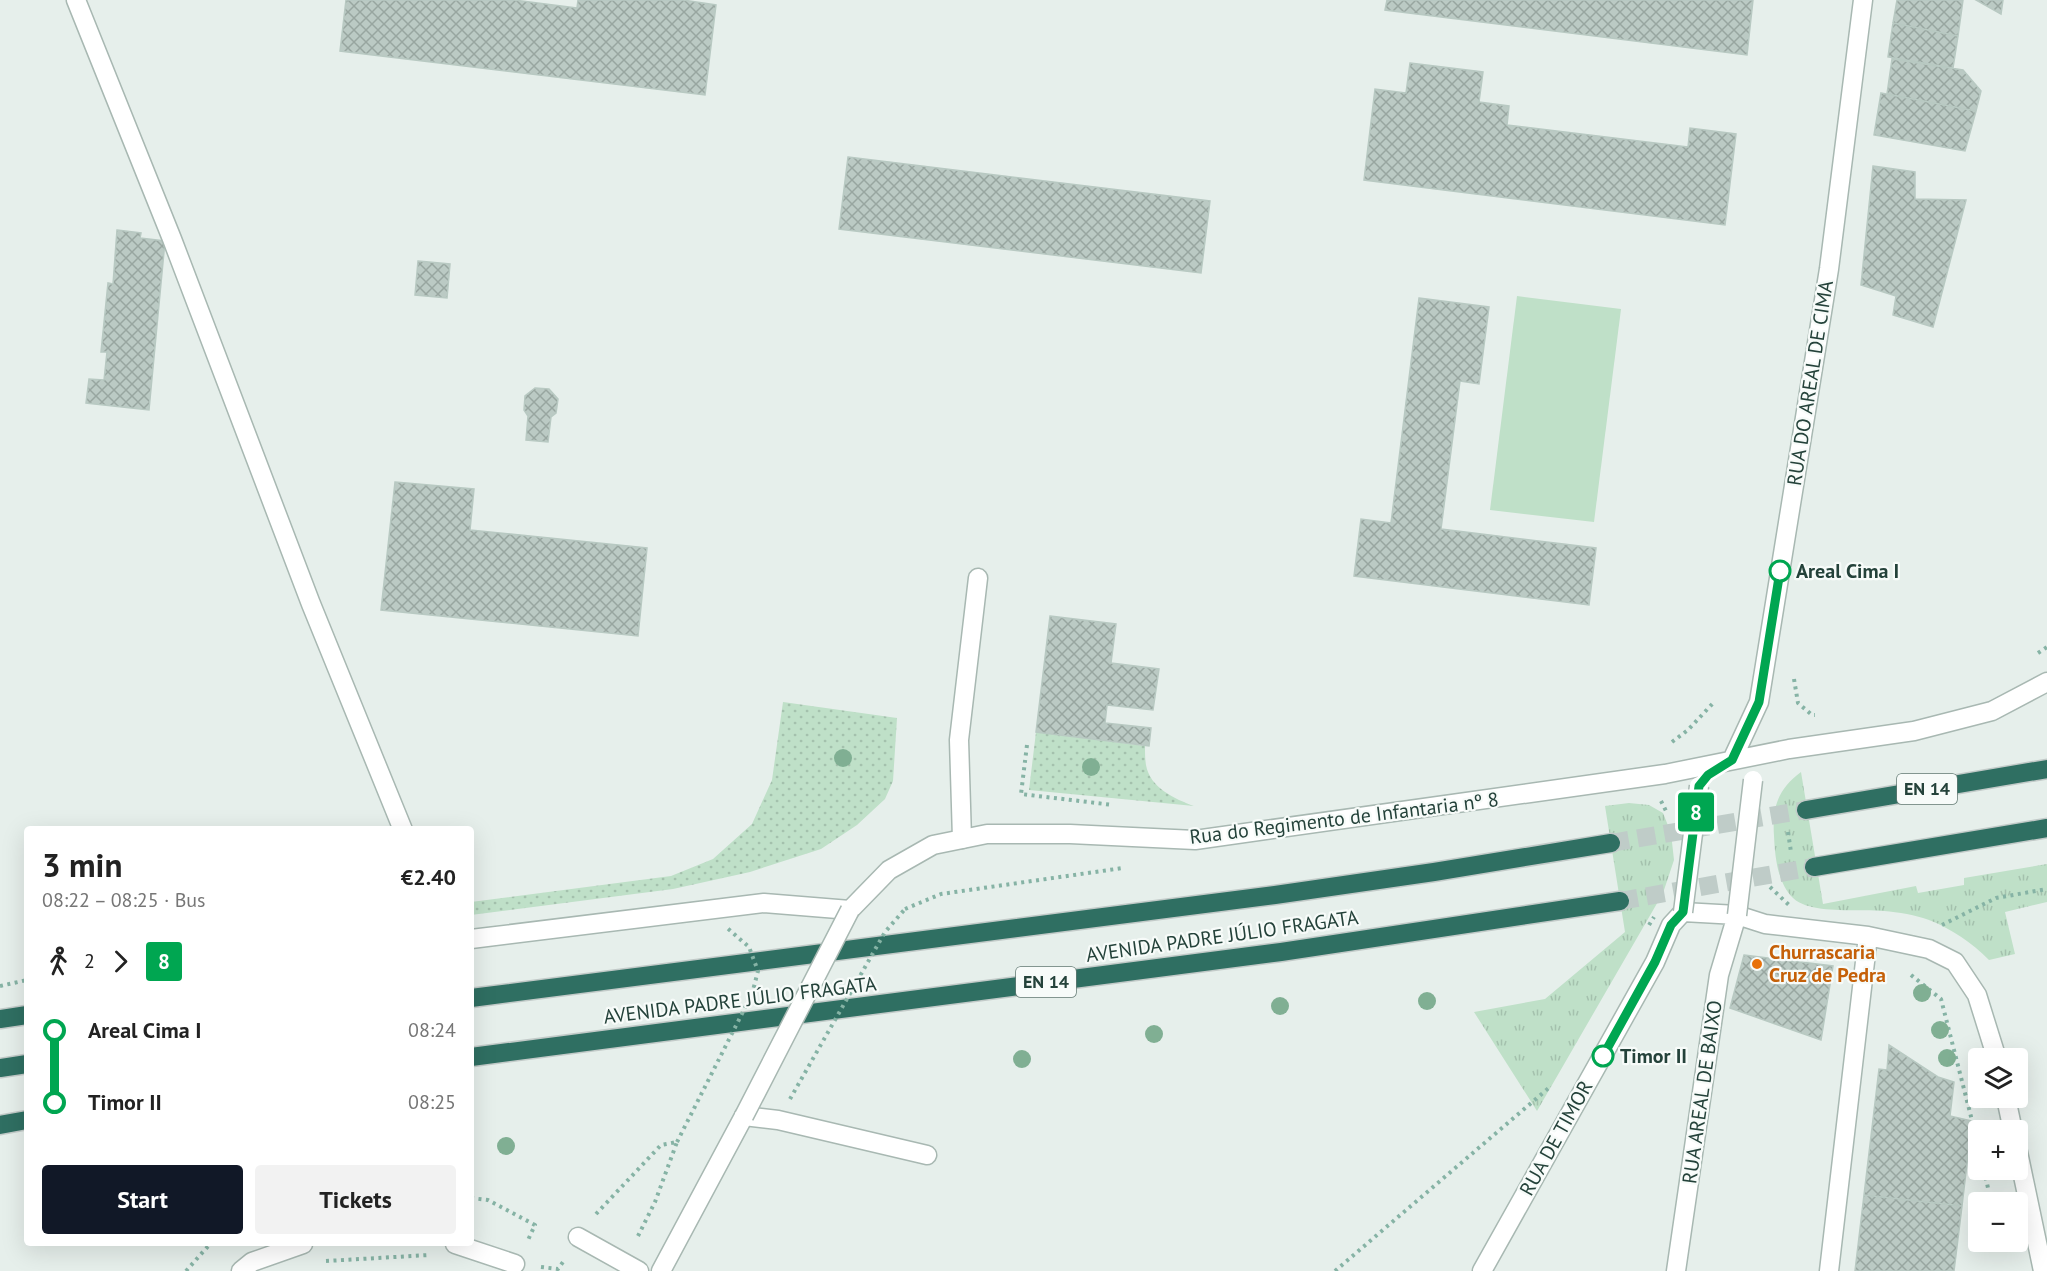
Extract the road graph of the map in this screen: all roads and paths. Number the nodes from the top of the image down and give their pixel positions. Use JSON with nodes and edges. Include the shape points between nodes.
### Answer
{"nodes":[{"id":1,"x":76,"y":0,"type":"edge"},
{"id":2,"x":1863,"y":0,"type":"edge"},
{"id":3,"x":978,"y":578,"type":"dead end"},
{"id":4,"x":2047,"y":647,"type":"edge"},
{"id":5,"x":2037,"y":654,"type":"dead end"},
{"id":6,"x":2047,"y":682,"type":"edge"},
{"id":7,"x":1715,"y":701,"type":"dead end"},
{"id":8,"x":1798,"y":703,"type":"dead end"},
{"id":9,"x":1824,"y":714,"type":"dead end"},
{"id":10,"x":1669,"y":744,"type":"dead end"},
{"id":11,"x":1027,"y":745,"type":"dead end"},
{"id":12,"x":1732,"y":760,"type":"junction"},
{"id":13,"x":2047,"y":769,"type":"edge"},
{"id":14,"x":1121,"y":806,"type":"dead end"},
{"id":15,"x":1806,"y":810,"type":"tunnel mouth"},
{"id":16,"x":401,"y":826,"type":"edge"},
{"id":17,"x":2047,"y":828,"type":"edge"},
{"id":18,"x":1788,"y":831,"type":"dead end"},
{"id":19,"x":962,"y":839,"type":"junction"},
{"id":20,"x":1611,"y":843,"type":"tunnel mouth"},
{"id":21,"x":1791,"y":853,"type":"dead end"},
{"id":22,"x":1814,"y":867,"type":"tunnel mouth"},
{"id":23,"x":1026,"y":881,"type":"dead end"},
{"id":24,"x":2047,"y":889,"type":"edge"},
{"id":25,"x":1620,"y":901,"type":"tunnel mouth"},
{"id":26,"x":850,"y":910,"type":"junction"},
{"id":27,"x":1683,"y":912,"type":"junction"},
{"id":28,"x":1737,"y":915,"type":"junction"},
{"id":29,"x":726,"y":927,"type":"dead end"},
{"id":30,"x":1934,"y":929,"type":"dead end"},
{"id":31,"x":1868,"y":936,"type":"junction"},
{"id":32,"x":474,"y":939,"type":"edge"},
{"id":33,"x":24,"y":981,"type":"edge"},
{"id":34,"x":0,"y":986,"type":"edge"},
{"id":35,"x":474,"y":998,"type":"edge"},
{"id":36,"x":24,"y":1015,"type":"edge"},
{"id":37,"x":795,"y":1015,"type":"junction"},
{"id":38,"x":0,"y":1019,"type":"edge"},
{"id":39,"x":1994,"y":1048,"type":"edge"},
{"id":40,"x":474,"y":1057,"type":"edge"},
{"id":41,"x":24,"y":1064,"type":"edge"},
{"id":42,"x":0,"y":1068,"type":"edge"},
{"id":43,"x":1552,"y":1085,"type":"dead end"},
{"id":44,"x":790,"y":1100,"type":"dead end"},
{"id":45,"x":744,"y":1116,"type":"junction"},
{"id":46,"x":24,"y":1121,"type":"edge"},
{"id":47,"x":0,"y":1125,"type":"edge"},
{"id":48,"x":927,"y":1155,"type":"dead end"},
{"id":49,"x":1986,"y":1180,"type":"edge"},
{"id":50,"x":2024,"y":1180,"type":"edge"},
{"id":51,"x":1988,"y":1188,"type":"dead end"},
{"id":52,"x":474,"y":1198,"type":"edge"},
{"id":53,"x":578,"y":1237,"type":"dead end"},
{"id":54,"x":208,"y":1246,"type":"edge"},
{"id":55,"x":297,"y":1246,"type":"edge"},
{"id":56,"x":461,"y":1246,"type":"edge"},
{"id":57,"x":437,"y":1255,"type":"dead end"},
{"id":58,"x":322,"y":1262,"type":"dead end"},
{"id":59,"x":515,"y":1264,"type":"joint"},
{"id":60,"x":632,"y":1267,"type":"edge"},
{"id":61,"x":186,"y":1271,"type":"edge"},
{"id":62,"x":241,"y":1271,"type":"edge"},
{"id":63,"x":661,"y":1271,"type":"edge"},
{"id":64,"x":1335,"y":1271,"type":"edge"},
{"id":65,"x":1482,"y":1271,"type":"edge"},
{"id":66,"x":1676,"y":1271,"type":"edge"},
{"id":67,"x":1829,"y":1271,"type":"edge"},
{"id":68,"x":2043,"y":1271,"type":"edge"}],
"edges":[{"from":1,"to":16,"type":"street"},
{"from":2,"to":12,"type":"street","name":"RUA DO AREAL DE CIMA","via":[[1829,269],[1759,702]]},
{"from":3,"to":19,"type":"street","via":[[959,740]]},
{"from":4,"to":5,"type":"path"},
{"from":6,"to":12,"type":"street","name":"Rua do Regimento de Infantaria nº 8","via":[[1992,711],[1914,731]]},
{"from":7,"to":10,"type":"path"},
{"from":8,"to":9,"type":"path","via":[[1812,715]]},
{"from":11,"to":14,"type":"path","via":[[1021,794]]},
{"from":12,"to":19,"type":"street","name":"Rua do Regimento de Infantaria nº 8","via":[[1665,774],[1195,840],[1070,834],[987,834]]},
{"from":12,"to":27,"type":"street","bridge":true,"via":[[1708,775],[1699,786]]},
{"from":12,"to":28,"type":"street","name":"RUA AREAL DE BAIXO","bridge":true,"via":[[1749,771],[1753,780]]},
{"from":13,"to":15,"type":"highway","number":"EN 14"},
{"from":17,"to":22,"type":"highway"},
{"from":18,"to":21,"type":"path"},
{"from":19,"to":26,"type":"street","name":"Rua do Regimento de Infantaria nº 8","via":[[933,845],[889,870]]},
{"from":20,"to":35,"type":"highway","name":"AVENIDA PADRE JÚLIO FRAGATA","via":[[1275,895]]},
{"from":23,"to":44,"type":"path","bridge":true,"via":[[941,894],[905,909],[885,932]]},
{"from":24,"to":30,"type":"path","via":[[1996,898]]},
{"from":25,"to":37,"type":"highway","name":"AVENIDA PADRE JÚLIO FRAGATA","number":"EN 14","via":[[1281,952]]},
{"from":26,"to":32,"type":"street","via":[[764,903]]},
{"from":26,"to":37,"type":"street","name":"Rua do Regimento de Infantaria nº 8","bridge":true},
{"from":27,"to":28,"type":"street"},
{"from":27,"to":65,"type":"street","name":"RUA DE TIMOR","via":[[1671,925],[1655,962]]},
{"from":28,"to":31,"type":"street","via":[[1766,924]]},
{"from":28,"to":66,"type":"street","name":"RUA AREAL DE BAIXO","via":[[1719,975]]},
{"from":29,"to":60,"type":"path","bridge":true,"via":[[749,947],[758,971],[752,994],[677,1142]]},
{"from":31,"to":39,"type":"street","via":[[1929,949],[1955,962],[1977,995]]},
{"from":31,"to":67,"type":"street"},
{"from":33,"to":34,"type":"path"},
{"from":36,"to":38,"type":"highway"},
{"from":37,"to":40,"type":"highway","name":"AVENIDA PADRE JÚLIO FRAGATA","number":"EN 14"},
{"from":37,"to":45,"type":"street","name":"Rua do Regimento de Infantaria nº 8","bridge":true},
{"from":41,"to":42,"type":"highway"},
{"from":43,"to":64,"type":"path"},
{"from":45,"to":48,"type":"street","via":[[778,1120]]},
{"from":45,"to":63,"type":"street","name":"Rua do Regimento de Infantaria nº 8"},
{"from":46,"to":47,"type":"highway"},
{"from":49,"to":51,"type":"path"},
{"from":50,"to":68,"type":"street"},
{"from":52,"to":59,"type":"path","via":[[488,1200],[536,1225]]},
{"from":53,"to":60,"type":"street"},
{"from":54,"to":61,"type":"path"},
{"from":55,"to":62,"type":"street","via":[[252,1262]]},
{"from":56,"to":59,"type":"street"},
{"from":57,"to":58,"type":"path"}]}
